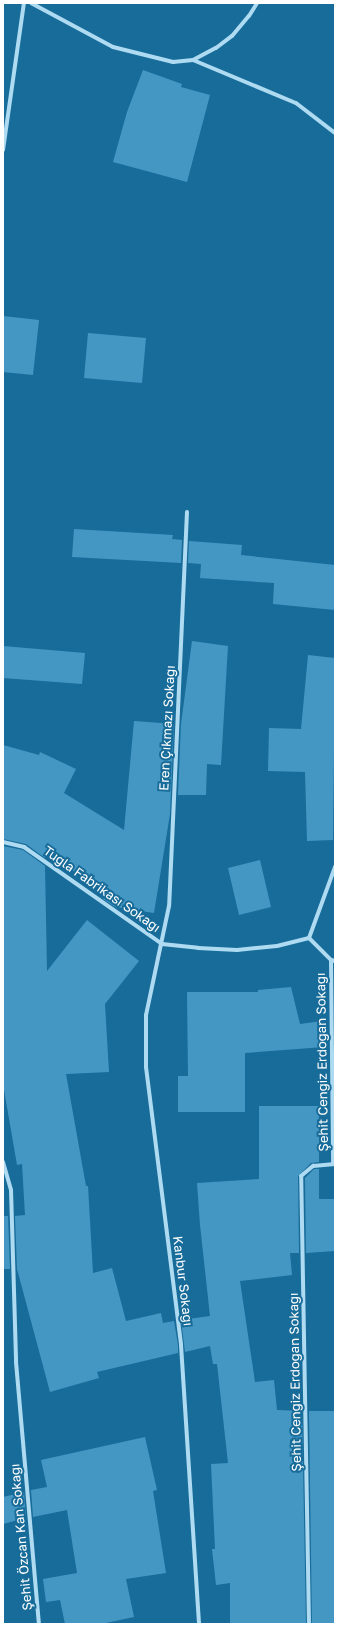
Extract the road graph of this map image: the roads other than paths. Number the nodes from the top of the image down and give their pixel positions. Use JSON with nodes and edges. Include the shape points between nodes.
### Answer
{"nodes":[{"id":1,"x":24,"y":3,"type":"edge"},
{"id":2,"x":32,"y":3,"type":"edge"},
{"id":3,"x":258,"y":3,"type":"edge"},
{"id":4,"x":193,"y":60,"type":"junction"},
{"id":5,"x":335,"y":133,"type":"edge"},
{"id":6,"x":3,"y":150,"type":"edge"},
{"id":7,"x":187,"y":512,"type":"dead end"},
{"id":8,"x":3,"y":842,"type":"edge"},
{"id":9,"x":335,"y":866,"type":"edge"},
{"id":10,"x":309,"y":938,"type":"junction"},
{"id":11,"x":162,"y":944,"type":"junction"},
{"id":12,"x":333,"y":960,"type":"edge"},
{"id":13,"x":3,"y":1162,"type":"edge"},
{"id":14,"x":334,"y":1164,"type":"edge"},
{"id":15,"x":39,"y":1624,"type":"edge"},
{"id":16,"x":199,"y":1624,"type":"edge"},
{"id":17,"x":309,"y":1624,"type":"edge"}],
"edges":[{"from":1,"to":6,"type":"street"},
{"from":2,"to":4,"type":"street","via":[[113,47],[173,62]]},
{"from":3,"to":4,"type":"street","via":[[232,36]]},
{"from":4,"to":5,"type":"street","via":[[296,104]]},
{"from":7,"to":11,"type":"street","name":"Eren Çıkmazı Sokağı","via":[[169,906]]},
{"from":8,"to":11,"type":"street","name":"Tuğla Fabrikası Sokağı","via":[[24,847]]},
{"from":9,"to":10,"type":"street"},
{"from":10,"to":11,"type":"street","name":"Tuğla Fabrikası Sokağı","via":[[277,946],[237,950]]},
{"from":10,"to":12,"type":"street"},
{"from":11,"to":16,"type":"street","name":"Kanbur Sokağı","via":[[146,1015],[146,1067],[181,1345]]},
{"from":12,"to":14,"type":"street","name":"Şehit Cengiz Erdoğan Sokağı"},
{"from":13,"to":15,"type":"street","name":"Şehit Özcan Kan Sokağı","via":[[11,1190],[16,1362]]},
{"from":14,"to":17,"type":"street","name":"Şehit Cengiz Erdoğan Sokağı","via":[[313,1166],[301,1176]]}]}
